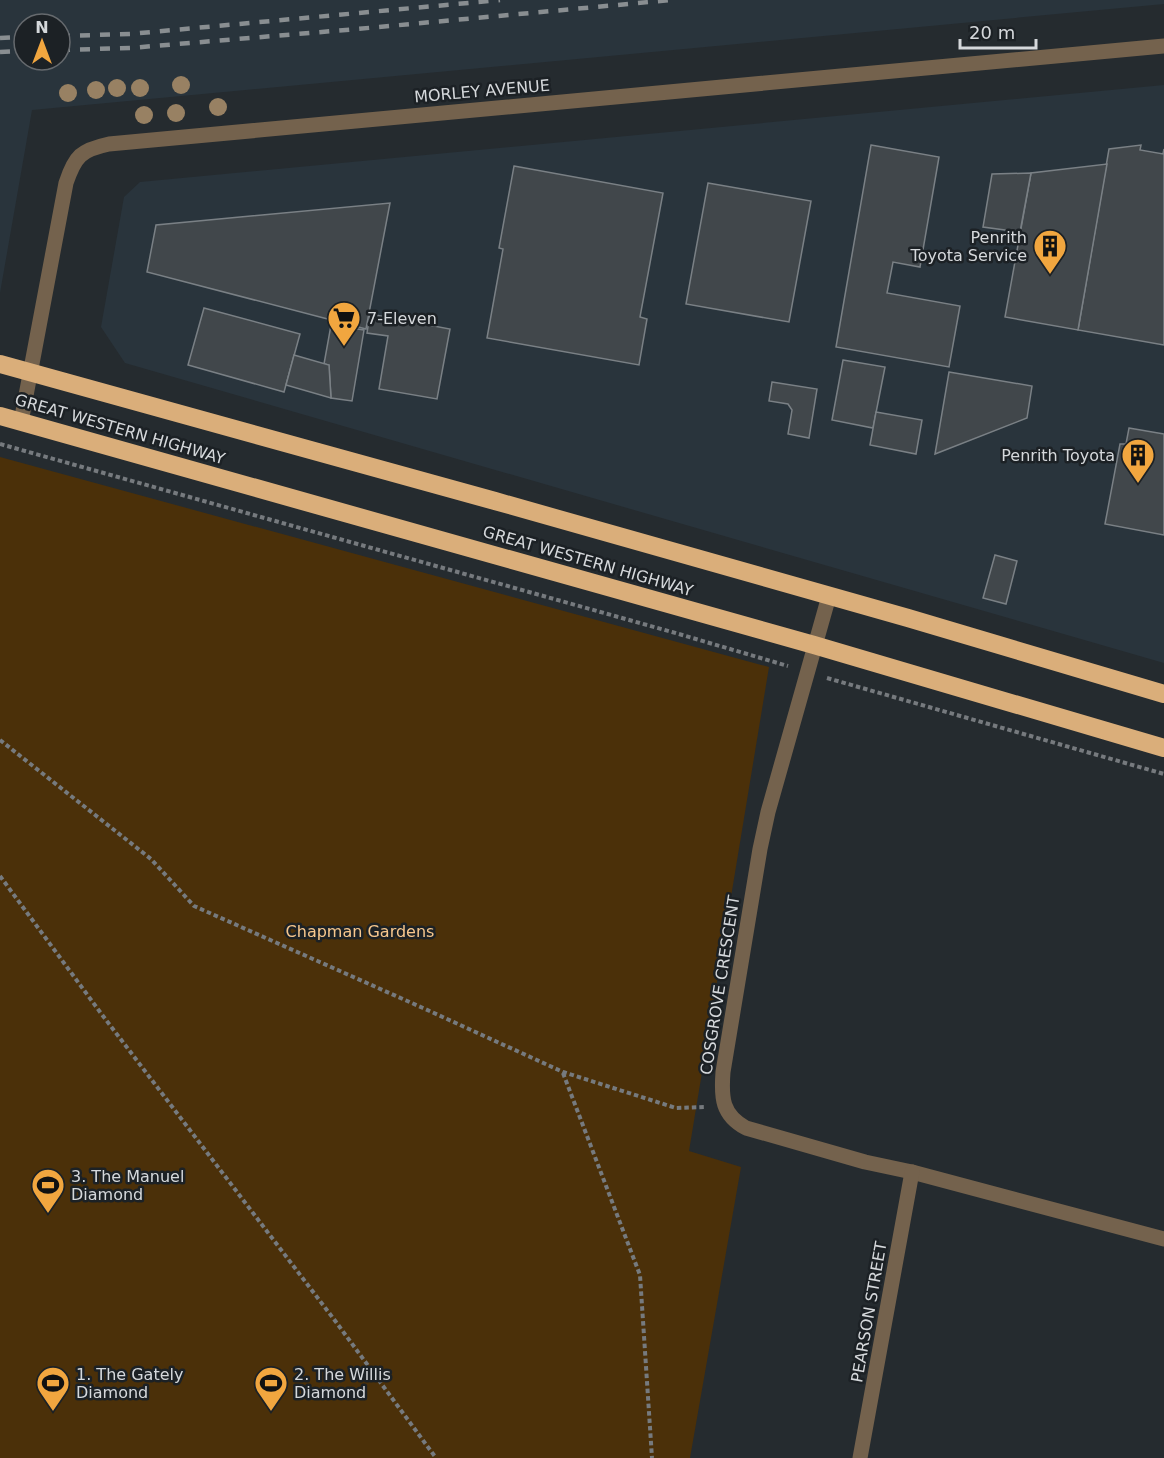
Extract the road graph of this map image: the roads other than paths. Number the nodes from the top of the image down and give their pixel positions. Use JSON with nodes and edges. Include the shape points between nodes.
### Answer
{"nodes":[{"id":1,"x":1164,"y":46,"type":"edge"},
{"id":2,"x":0,"y":363,"type":"edge"},
{"id":3,"x":31,"y":372,"type":"junction"},
{"id":4,"x":0,"y":416,"type":"edge"},
{"id":5,"x":21,"y":422,"type":"junction"},
{"id":6,"x":828,"y":596,"type":"junction"},
{"id":7,"x":814,"y":645,"type":"junction"},
{"id":8,"x":1164,"y":694,"type":"edge"},
{"id":9,"x":1164,"y":748,"type":"edge"},
{"id":10,"x":912,"y":1172,"type":"junction"},
{"id":11,"x":1164,"y":1239,"type":"edge"},
{"id":12,"x":860,"y":1458,"type":"edge"}],
"edges":[{"from":1,"to":3,"type":"street","name":"MORLEY AVENUE","via":[[93,148],[75,160],[66,183]]},
{"from":2,"to":3,"type":"highway","name":"GREAT WESTERN HIGHWAY"},
{"from":3,"to":5,"type":"street","name":"MORLEY AVENUE"},
{"from":3,"to":6,"type":"highway","name":"GREAT WESTERN HIGHWAY"},
{"from":4,"to":5,"type":"highway","name":"GREAT WESTERN HIGHWAY"},
{"from":5,"to":7,"type":"highway","name":"GREAT WESTERN HIGHWAY"},
{"from":6,"to":7,"type":"street","name":"COSGROVE CRESCENT"},
{"from":6,"to":8,"type":"highway","name":"GREAT WESTERN HIGHWAY"},
{"from":7,"to":9,"type":"highway","name":"GREAT WESTERN HIGHWAY"},
{"from":7,"to":10,"type":"street","name":"COSGROVE CRESCENT","via":[[760,849],[723,1072],[724,1105],[731,1118],[746,1128]]},
{"from":10,"to":11,"type":"street","name":"COSGROVE CRESCENT"},
{"from":10,"to":12,"type":"street","name":"PEARSON STREET"}]}
